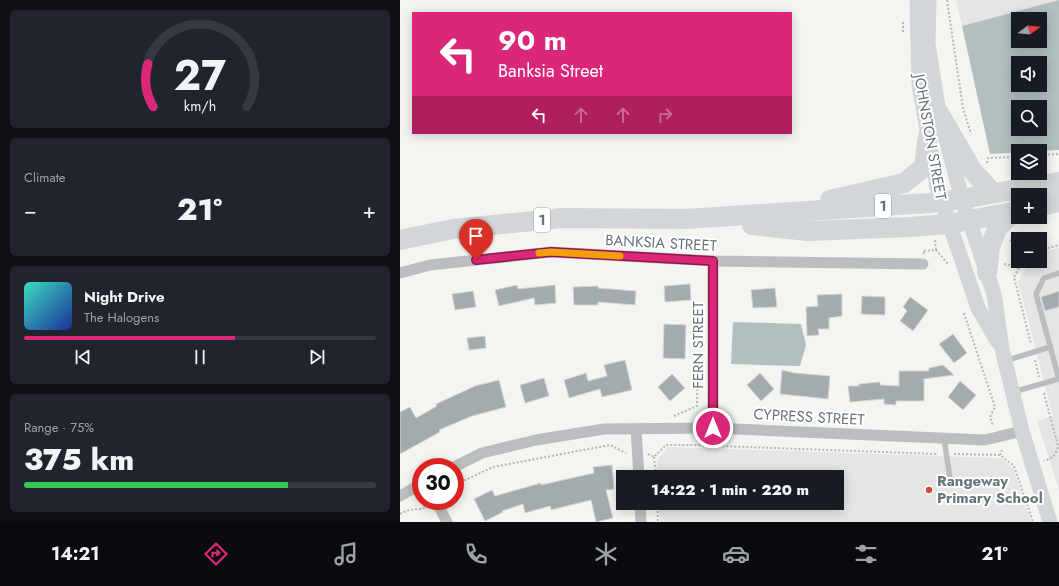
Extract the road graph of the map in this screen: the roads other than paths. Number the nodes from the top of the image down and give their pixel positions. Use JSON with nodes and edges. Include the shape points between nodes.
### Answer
{"nodes":[{"id":1,"x":917,"y":0,"type":"edge"},
{"id":2,"x":929,"y":0,"type":"edge"},
{"id":3,"x":939,"y":113,"type":"junction"},
{"id":4,"x":928,"y":136,"type":"junction"},
{"id":5,"x":1059,"y":182,"type":"edge"},
{"id":6,"x":994,"y":193,"type":"junction"},
{"id":7,"x":962,"y":199,"type":"junction"},
{"id":8,"x":941,"y":201,"type":"junction"},
{"id":9,"x":1059,"y":202,"type":"edge"},
{"id":10,"x":1047,"y":205,"type":"edge"},
{"id":11,"x":1011,"y":212,"type":"edge"},
{"id":12,"x":772,"y":214,"type":"junction"},
{"id":13,"x":1011,"y":215,"type":"edge"},
{"id":14,"x":686,"y":219,"type":"junction"},
{"id":15,"x":970,"y":220,"type":"junction"},
{"id":16,"x":948,"y":224,"type":"junction"},
{"id":17,"x":400,"y":240,"type":"edge"},
{"id":18,"x":924,"y":258,"type":"road end"},
{"id":19,"x":713,"y":261,"type":"junction"},
{"id":20,"x":994,"y":268,"type":"junction"},
{"id":21,"x":400,"y":273,"type":"edge"},
{"id":22,"x":1059,"y":273,"type":"edge"},
{"id":23,"x":1050,"y":347,"type":"junction"},
{"id":24,"x":1003,"y":355,"type":"junction"},
{"id":25,"x":1059,"y":379,"type":"edge"},
{"id":26,"x":1013,"y":392,"type":"junction"},
{"id":27,"x":713,"y":428,"type":"junction"},
{"id":28,"x":636,"y":429,"type":"junction"},
{"id":29,"x":1022,"y":431,"type":"junction"},
{"id":30,"x":944,"y":438,"type":"junction"},
{"id":31,"x":464,"y":462,"type":"edge"},
{"id":32,"x":639,"y":470,"type":"edge"},
{"id":33,"x":952,"y":485,"type":"dead end"},
{"id":34,"x":412,"y":489,"type":"edge"},
{"id":35,"x":400,"y":496,"type":"edge"},
{"id":36,"x":437,"y":510,"type":"edge"},
{"id":37,"x":640,"y":510,"type":"edge"},
{"id":38,"x":447,"y":522,"type":"edge"},
{"id":39,"x":641,"y":522,"type":"edge"},
{"id":40,"x":1050,"y":522,"type":"edge"}],
"edges":[{"from":1,"to":4,"type":"main road","name":"JOHNSTON STREET","via":[[919,84]]},
{"from":2,"to":3,"type":"main road","name":"JOHNSTON STREET","via":[[928,44]]},
{"from":3,"to":6,"type":"highway","via":[[972,170]]},
{"from":3,"to":7,"type":"main road","name":"JOHNSTON STREET"},
{"from":4,"to":8,"type":"main road","name":"JOHNSTON STREET"},
{"from":4,"to":12,"type":"highway","via":[[924,166],[904,182]]},
{"from":5,"to":6,"type":"highway","number":"1"},
{"from":6,"to":7,"type":"highway","number":"1"},
{"from":7,"to":8,"type":"highway","number":"1"},
{"from":7,"to":15,"type":"main road","name":"JOHNSTON STREET"},
{"from":8,"to":12,"type":"highway","number":"1"},
{"from":8,"to":16,"type":"main road","name":"JOHNSTON STREET"},
{"from":9,"to":10,"type":"highway"},
{"from":11,"to":15,"type":"highway","number":"1"},
{"from":12,"to":14,"type":"highway","number":"1"},
{"from":13,"to":20,"type":"highway","via":[[997,229],[990,247]]},
{"from":14,"to":16,"type":"highway","number":"1","via":[[808,231],[910,228]]},
{"from":14,"to":17,"type":"highway","number":"1","via":[[562,218],[453,229]]},
{"from":15,"to":16,"type":"highway","number":"1"},
{"from":15,"to":20,"type":"main road","name":"JOHNSTON STREET"},
{"from":16,"to":24,"type":"main road","name":"JOHNSTON STREET","via":[[978,308]]},
{"from":18,"to":19,"type":"street","name":"BANKSIA STREET"},
{"from":19,"to":21,"type":"street","name":"BANKSIA STREET","via":[[551,252],[430,264]]},
{"from":19,"to":27,"type":"street","name":"FERN STREET"},
{"from":20,"to":24,"type":"main road","name":"JOHNSTON STREET","via":[[994,294]]},
{"from":22,"to":23,"type":"lane","via":[[1044,278],[1036,294]]},
{"from":23,"to":24,"type":"lane","via":[[1033,352]]},
{"from":23,"to":25,"type":"lane"},
{"from":24,"to":26,"type":"main road"},
{"from":25,"to":26,"type":"lane"},
{"from":26,"to":29,"type":"main road"},
{"from":27,"to":28,"type":"street","name":"CYPRESS STREET"},
{"from":27,"to":30,"type":"street","name":"CYPRESS STREET"},
{"from":28,"to":31,"type":"street","name":"CYPRESS STREET","via":[[604,429],[536,440],[482,453]]},
{"from":28,"to":32,"type":"street"},
{"from":29,"to":30,"type":"street","name":"CYPRESS STREET","via":[[985,440]]},
{"from":29,"to":40,"type":"main road"},
{"from":30,"to":33,"type":"lane"},
{"from":34,"to":35,"type":"street"},
{"from":36,"to":38,"type":"street"},
{"from":37,"to":39,"type":"street"}]}
